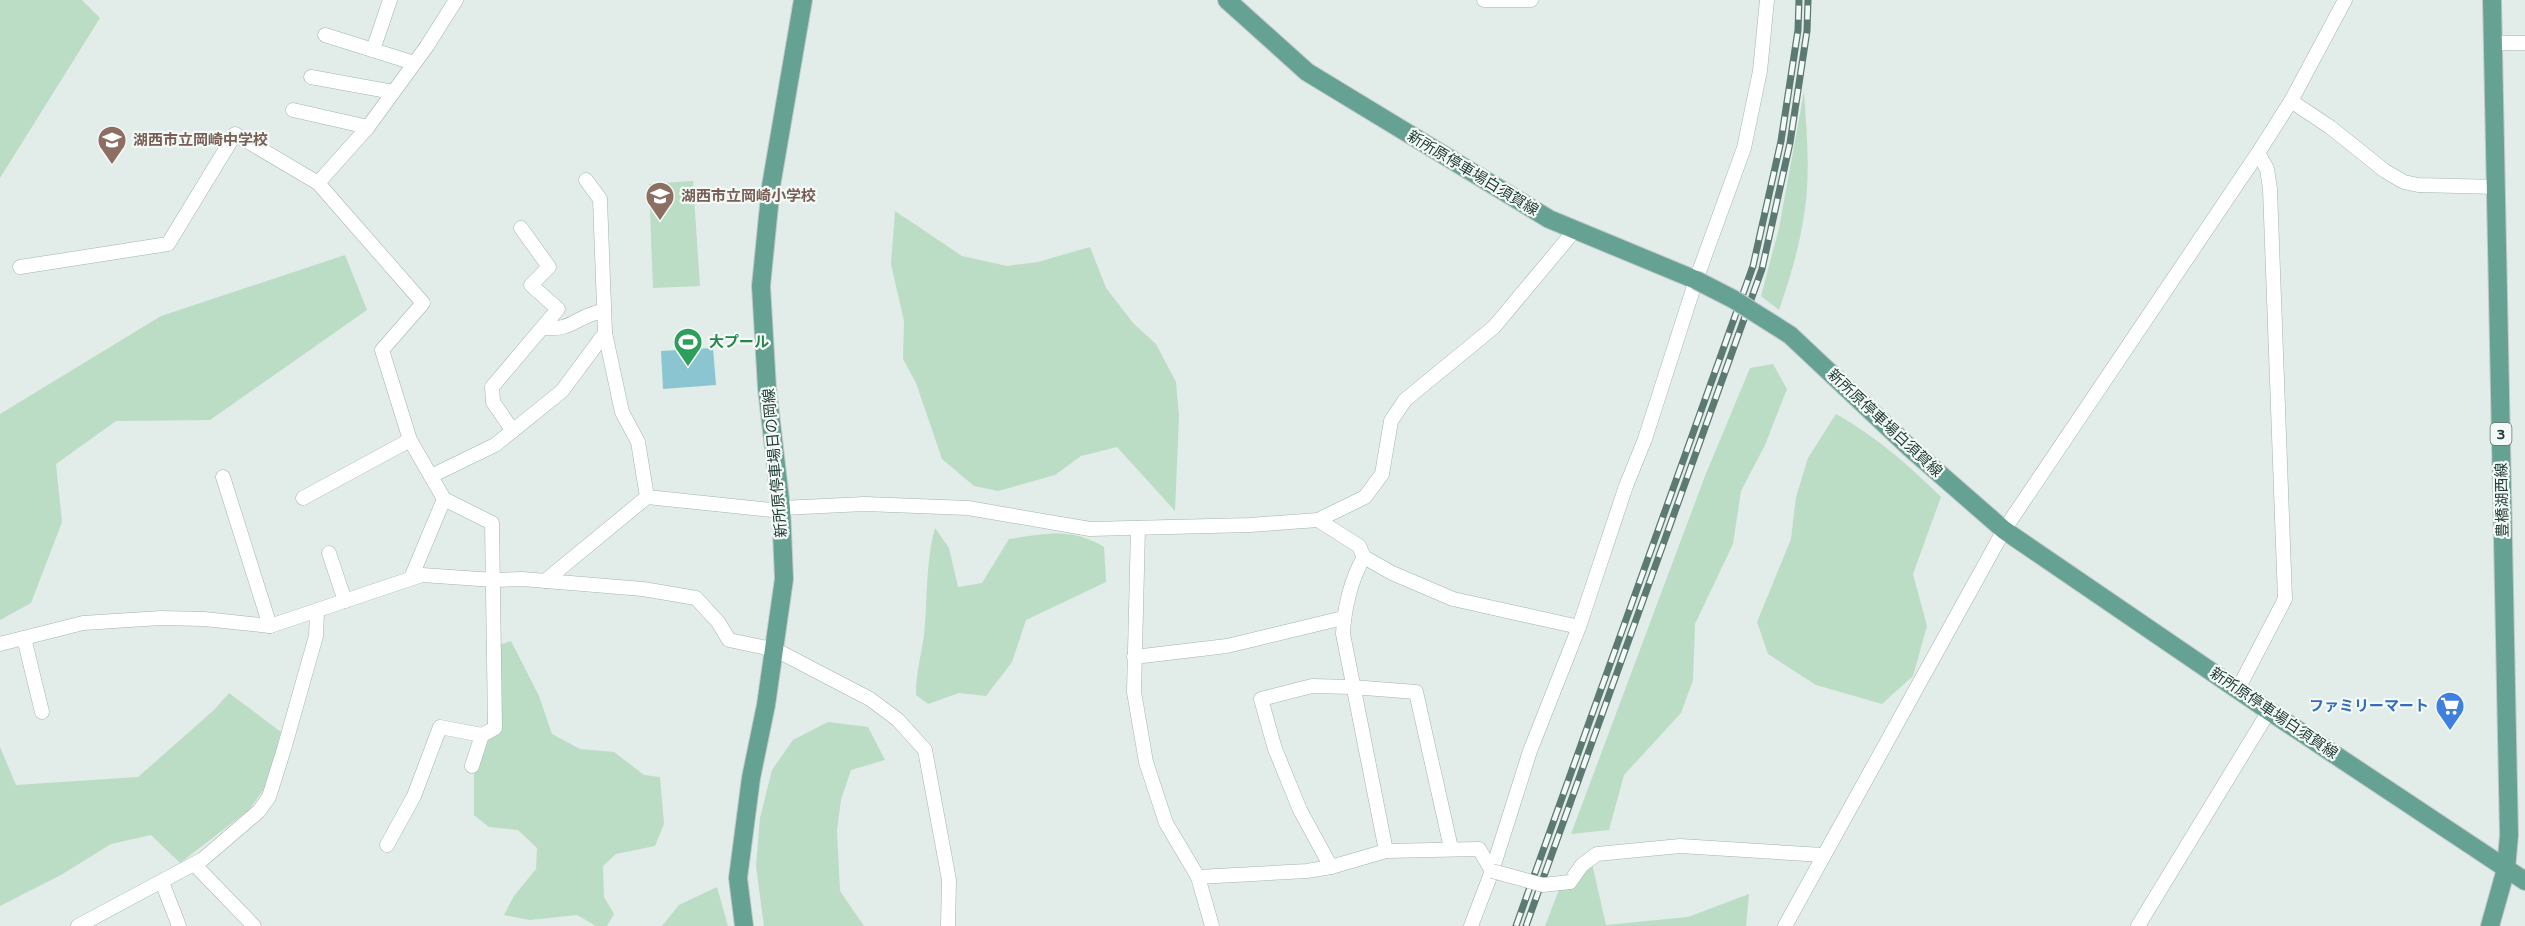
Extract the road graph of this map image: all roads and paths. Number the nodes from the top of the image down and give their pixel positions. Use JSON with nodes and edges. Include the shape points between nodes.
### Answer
{"nodes":[{"id":1,"x":390,"y":0,"type":"edge"},
{"id":2,"x":456,"y":0,"type":"edge"},
{"id":3,"x":803,"y":0,"type":"edge"},
{"id":4,"x":1227,"y":0,"type":"edge"},
{"id":5,"x":1484,"y":0,"type":"edge"},
{"id":6,"x":1530,"y":0,"type":"edge"},
{"id":7,"x":1767,"y":0,"type":"edge"},
{"id":8,"x":2345,"y":0,"type":"edge"},
{"id":9,"x":2492,"y":0,"type":"edge"},
{"id":10,"x":325,"y":35,"type":"dead end"},
{"id":11,"x":2525,"y":43,"type":"edge"},
{"id":12,"x":2494,"y":44,"type":"junction"},
{"id":13,"x":373,"y":50,"type":"junction"},
{"id":14,"x":414,"y":63,"type":"junction"},
{"id":15,"x":311,"y":77,"type":"dead end"},
{"id":16,"x":393,"y":92,"type":"junction"},
{"id":17,"x":2291,"y":101,"type":"junction"},
{"id":18,"x":293,"y":111,"type":"dead end"},
{"id":19,"x":368,"y":127,"type":"junction"},
{"id":20,"x":2258,"y":153,"type":"junction"},
{"id":21,"x":586,"y":180,"type":"dead end"},
{"id":22,"x":318,"y":183,"type":"junction"},
{"id":23,"x":2497,"y":187,"type":"junction"},
{"id":24,"x":521,"y":228,"type":"dead end"},
{"id":25,"x":1575,"y":230,"type":"junction"},
{"id":26,"x":20,"y":267,"type":"dead end"},
{"id":27,"x":1696,"y":280,"type":"junction"},
{"id":28,"x":558,"y":309,"type":"junction"},
{"id":29,"x":604,"y":311,"type":"junction"},
{"id":30,"x":572,"y":325,"type":"junction"},
{"id":31,"x":543,"y":328,"type":"junction"},
{"id":32,"x":605,"y":333,"type":"junction"},
{"id":33,"x":513,"y":430,"type":"junction"},
{"id":34,"x":410,"y":440,"type":"junction"},
{"id":35,"x":431,"y":476,"type":"junction"},
{"id":36,"x":223,"y":477,"type":"dead end"},
{"id":37,"x":647,"y":497,"type":"junction"},
{"id":38,"x":303,"y":498,"type":"dead end"},
{"id":39,"x":444,"y":499,"type":"junction"},
{"id":40,"x":781,"y":510,"type":"junction"},
{"id":41,"x":1318,"y":519,"type":"junction"},
{"id":42,"x":1138,"y":528,"type":"junction"},
{"id":43,"x":2004,"y":530,"type":"junction"},
{"id":44,"x":329,"y":553,"type":"dead end"},
{"id":45,"x":1364,"y":557,"type":"junction"},
{"id":46,"x":411,"y":578,"type":"junction"},
{"id":47,"x":494,"y":580,"type":"junction"},
{"id":48,"x":545,"y":581,"type":"junction"},
{"id":49,"x":345,"y":601,"type":"junction"},
{"id":50,"x":317,"y":611,"type":"junction"},
{"id":51,"x":1343,"y":618,"type":"junction"},
{"id":52,"x":270,"y":626,"type":"junction"},
{"id":53,"x":1580,"y":627,"type":"junction"},
{"id":54,"x":24,"y":639,"type":"junction"},
{"id":55,"x":0,"y":644,"type":"edge"},
{"id":56,"x":776,"y":650,"type":"junction"},
{"id":57,"x":1134,"y":657,"type":"junction"},
{"id":58,"x":1352,"y":687,"type":"junction"},
{"id":59,"x":2238,"y":689,"type":"junction"},
{"id":60,"x":2269,"y":711,"type":"junction"},
{"id":61,"x":42,"y":712,"type":"dead end"},
{"id":62,"x":482,"y":735,"type":"junction"},
{"id":63,"x":472,"y":766,"type":"dead end"},
{"id":64,"x":387,"y":844,"type":"dead end"},
{"id":65,"x":1451,"y":848,"type":"junction"},
{"id":66,"x":1386,"y":851,"type":"junction"},
{"id":67,"x":1823,"y":855,"type":"junction"},
{"id":68,"x":194,"y":864,"type":"junction"},
{"id":69,"x":1332,"y":867,"type":"junction"},
{"id":70,"x":2506,"y":869,"type":"junction"},
{"id":71,"x":1492,"y":871,"type":"junction"},
{"id":72,"x":1198,"y":877,"type":"junction"},
{"id":73,"x":2525,"y":881,"type":"edge"},
{"id":74,"x":162,"y":882,"type":"junction"},
{"id":75,"x":97,"y":922,"type":"edge"},
{"id":76,"x":78,"y":926,"type":"edge"},
{"id":77,"x":179,"y":926,"type":"edge"},
{"id":78,"x":254,"y":926,"type":"edge"},
{"id":79,"x":744,"y":926,"type":"edge"},
{"id":80,"x":948,"y":926,"type":"edge"},
{"id":81,"x":1212,"y":926,"type":"edge"},
{"id":82,"x":1471,"y":926,"type":"edge"},
{"id":83,"x":1785,"y":926,"type":"edge"},
{"id":84,"x":2138,"y":926,"type":"edge"},
{"id":85,"x":2490,"y":926,"type":"edge"}],
"edges":[{"from":1,"to":13,"type":"street"},
{"from":2,"to":14,"type":"street"},
{"from":3,"to":40,"type":"main road","name":"新所原停車場日の岡線","via":[[771,186],[761,286],[767,388]]},
{"from":4,"to":25,"type":"main road","name":"新所原停車場白須賀線","via":[[1307,72],[1549,219]]},
{"from":5,"to":6,"type":"street"},
{"from":7,"to":27,"type":"street","via":[[1760,71],[1744,148]]},
{"from":8,"to":17,"type":"street"},
{"from":9,"to":12,"type":"main road","name":"豊橋湖西線","number":"3"},
{"from":10,"to":13,"type":"street"},
{"from":11,"to":12,"type":"street"},
{"from":12,"to":23,"type":"main road","name":"豊橋湖西線","number":"3"},
{"from":13,"to":14,"type":"street"},
{"from":14,"to":16,"type":"street"},
{"from":15,"to":16,"type":"street"},
{"from":16,"to":19,"type":"street"},
{"from":17,"to":20,"type":"street"},
{"from":17,"to":23,"type":"street","via":[[2404,182]]},
{"from":18,"to":19,"type":"street"},
{"from":19,"to":22,"type":"street"},
{"from":20,"to":43,"type":"street"},
{"from":20,"to":59,"type":"street","via":[[2267,169],[2270,189],[2285,599]]},
{"from":21,"to":29,"type":"street","via":[[600,199]]},
{"from":22,"to":26,"type":"street","via":[[235,134],[168,243]]},
{"from":22,"to":34,"type":"street","via":[[423,303],[382,350]]},
{"from":23,"to":70,"type":"main road","name":"豊橋湖西線","number":"3","via":[[2509,835]]},
{"from":24,"to":28,"type":"street","via":[[549,267],[531,285]]},
{"from":25,"to":27,"type":"main road","name":"新所原停車場白須賀線"},
{"from":25,"to":41,"type":"street","via":[[1494,327],[1405,400],[1391,421],[1382,474],[1365,497]]},
{"from":27,"to":43,"type":"main road","name":"新所原停車場白須賀線","bridge":true,"via":[[1790,335]]},
{"from":27,"to":53,"type":"street"},
{"from":28,"to":30,"type":"street"},
{"from":28,"to":31,"type":"street"},
{"from":29,"to":30,"type":"street","via":[[587,314]]},
{"from":29,"to":32,"type":"street"},
{"from":30,"to":31,"type":"street","via":[[558,330]]},
{"from":31,"to":33,"type":"street","via":[[492,387],[493,402]]},
{"from":32,"to":33,"type":"street","via":[[562,391]]},
{"from":32,"to":37,"type":"street","via":[[622,412],[638,442]]},
{"from":33,"to":35,"type":"street","via":[[495,445]]},
{"from":34,"to":35,"type":"street"},
{"from":34,"to":38,"type":"street"},
{"from":35,"to":39,"type":"street"},
{"from":36,"to":52,"type":"street"},
{"from":37,"to":40,"type":"street"},
{"from":37,"to":48,"type":"street"},
{"from":39,"to":46,"type":"street"},
{"from":39,"to":47,"type":"street","via":[[492,524]]},
{"from":40,"to":42,"type":"street","via":[[865,504],[968,508],[1090,529]]},
{"from":40,"to":56,"type":"main road","name":"新所原停車場日の岡線","via":[[784,579]]},
{"from":41,"to":42,"type":"street"},
{"from":41,"to":45,"type":"street","via":[[1359,546]]},
{"from":42,"to":57,"type":"street"},
{"from":43,"to":59,"type":"main road","name":"新所原停車場白須賀線"},
{"from":43,"to":67,"type":"street"},
{"from":44,"to":49,"type":"street"},
{"from":45,"to":51,"type":"street","via":[[1357,568]]},
{"from":45,"to":53,"type":"street","via":[[1453,599]]},
{"from":46,"to":47,"type":"street","via":[[422,575]]},
{"from":46,"to":49,"type":"street"},
{"from":47,"to":48,"type":"street"},
{"from":47,"to":62,"type":"street","via":[[495,728]]},
{"from":48,"to":56,"type":"street","via":[[644,589],[696,598],[729,640]]},
{"from":49,"to":50,"type":"street"},
{"from":50,"to":52,"type":"street"},
{"from":50,"to":68,"type":"street","via":[[316,636],[269,797],[259,811]]},
{"from":51,"to":57,"type":"street","via":[[1227,646]]},
{"from":51,"to":58,"type":"street"},
{"from":52,"to":54,"type":"street","via":[[161,618],[83,623]]},
{"from":53,"to":71,"type":"street","via":[[1530,751]]},
{"from":54,"to":55,"type":"street"},
{"from":54,"to":61,"type":"street"},
{"from":56,"to":79,"type":"main road","name":"新所原停車場日の岡線","via":[[751,778],[738,878]]},
{"from":56,"to":80,"type":"street","via":[[870,699],[898,720],[925,750],[949,880]]},
{"from":57,"to":72,"type":"street","via":[[1134,692],[1146,762],[1166,823]]},
{"from":58,"to":65,"type":"street","via":[[1416,692]]},
{"from":58,"to":66,"type":"street"},
{"from":58,"to":69,"type":"street","via":[[1312,686],[1261,699],[1275,749],[1300,810]]},
{"from":59,"to":60,"type":"main road","name":"新所原停車場白須賀線"},
{"from":60,"to":70,"type":"main road","name":"新所原停車場白須賀線"},
{"from":60,"to":84,"type":"street"},
{"from":62,"to":63,"type":"street"},
{"from":62,"to":64,"type":"street","via":[[440,727],[414,796]]},
{"from":65,"to":66,"type":"street"},
{"from":65,"to":71,"type":"street","via":[[1479,849]]},
{"from":66,"to":69,"type":"street"},
{"from":67,"to":71,"type":"street","bridge":true,"via":[[1680,846],[1597,854],[1582,865],[1570,882],[1543,885]]},
{"from":67,"to":83,"type":"street"},
{"from":68,"to":74,"type":"street"},
{"from":68,"to":78,"type":"street"},
{"from":69,"to":72,"type":"street"},
{"from":70,"to":73,"type":"main road","name":"新所原停車場白須賀線"},
{"from":70,"to":85,"type":"main road","name":"豊橋湖西線","number":"3"},
{"from":71,"to":82,"type":"street"},
{"from":72,"to":81,"type":"street"},
{"from":74,"to":75,"type":"street"},
{"from":74,"to":77,"type":"street"},
{"from":75,"to":76,"type":"street"}]}
